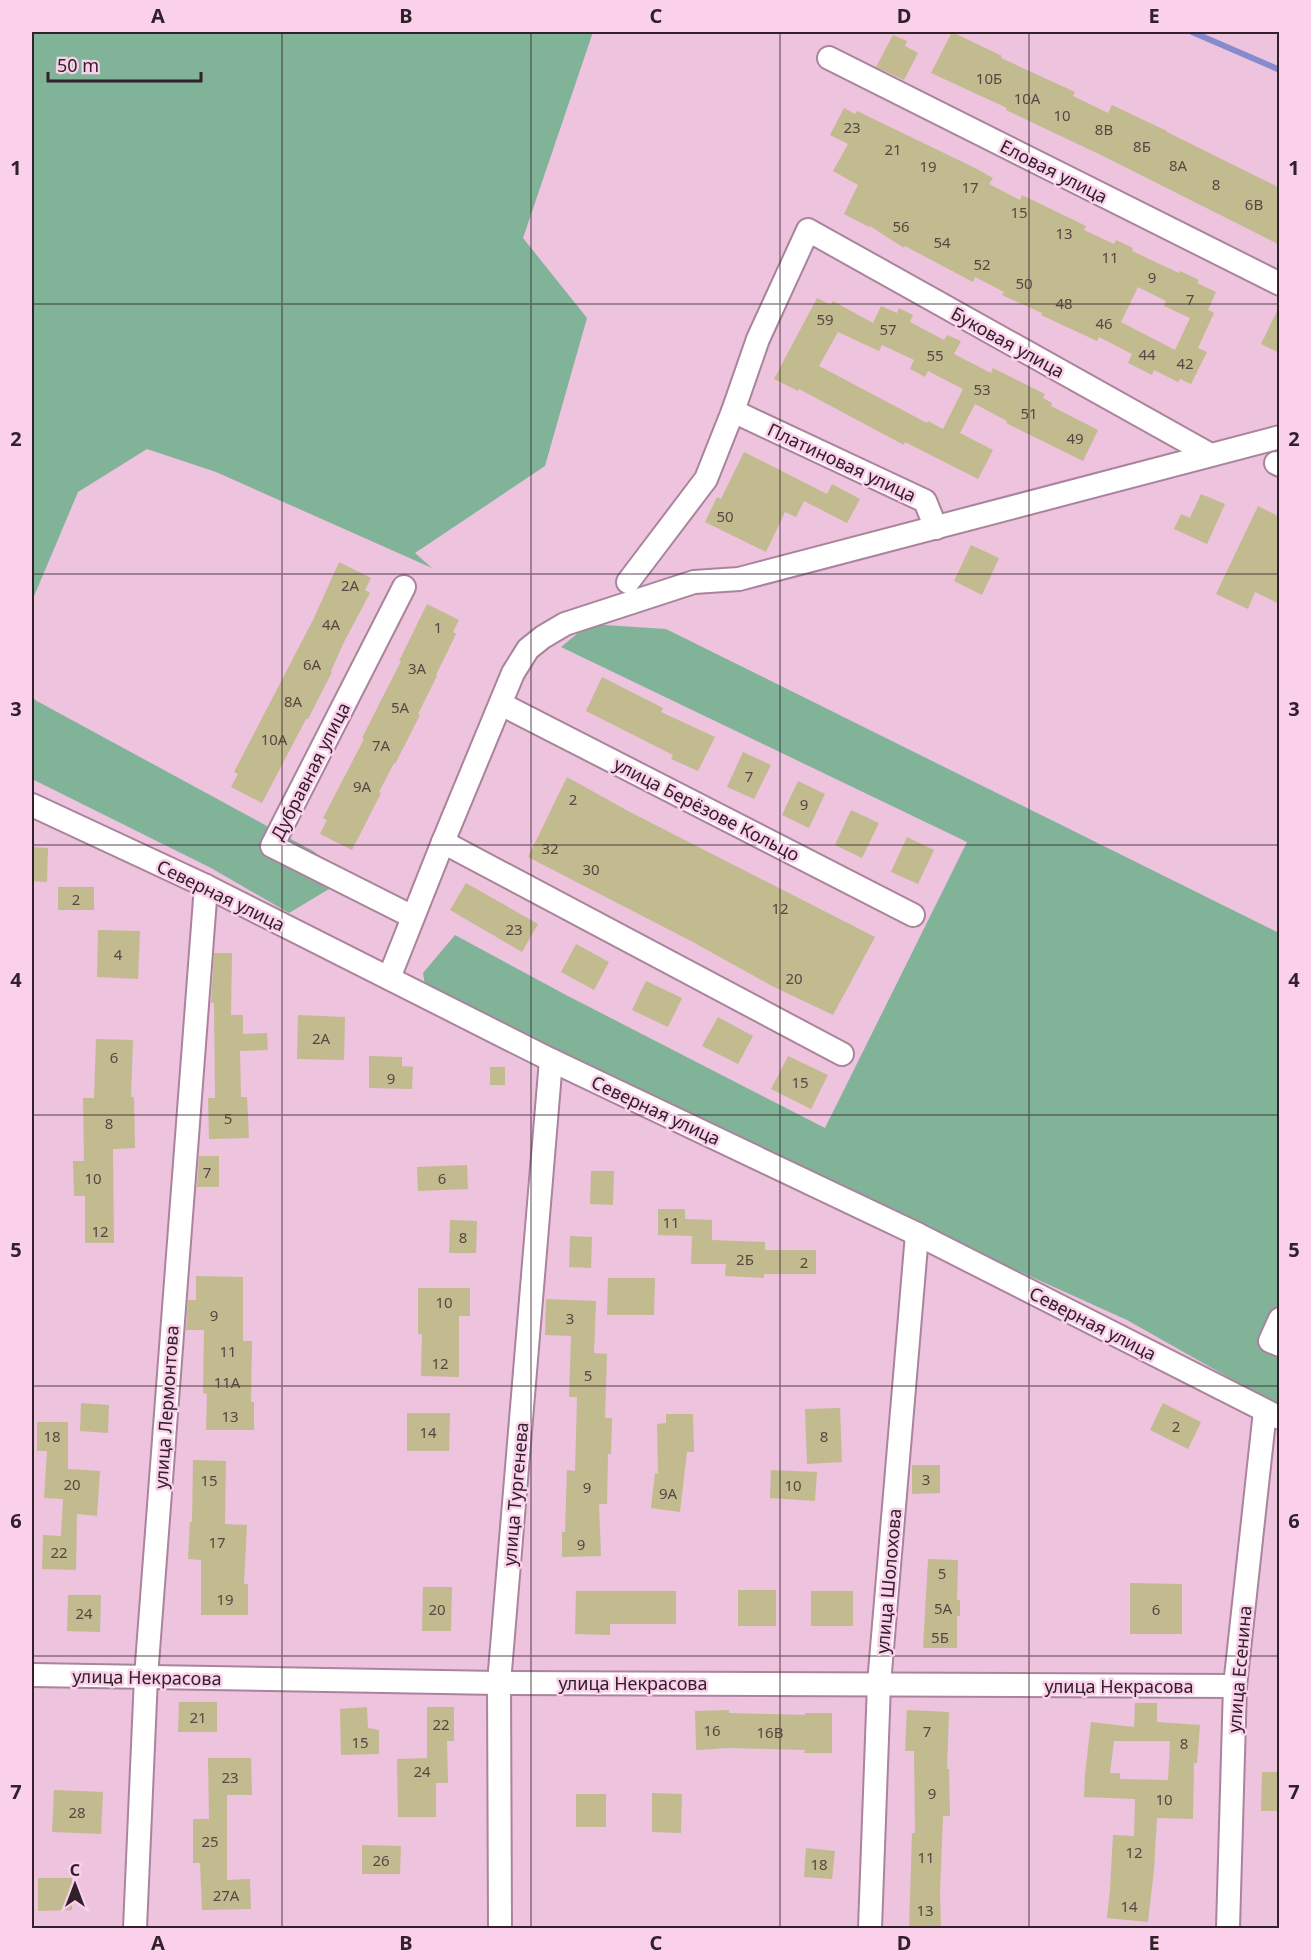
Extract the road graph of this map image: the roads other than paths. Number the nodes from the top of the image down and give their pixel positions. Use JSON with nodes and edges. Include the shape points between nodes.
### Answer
{"nodes":[{"id":1,"x":829,"y":58,"type":"dead end"},
{"id":2,"x":1280,"y":284,"type":"edge"},
{"id":3,"x":733,"y":411,"type":"junction"},
{"id":4,"x":1280,"y":437,"type":"edge"},
{"id":5,"x":1209,"y":454,"type":"junction"},
{"id":6,"x":936,"y":528,"type":"junction"},
{"id":7,"x":628,"y":582,"type":"dead end"},
{"id":8,"x":404,"y":587,"type":"dead end"},
{"id":9,"x":501,"y":704,"type":"junction"},
{"id":10,"x":32,"y":806,"type":"edge"},
{"id":11,"x":443,"y":842,"type":"junction"},
{"id":12,"x":206,"y":886,"type":"junction"},
{"id":13,"x":914,"y":915,"type":"dead end"},
{"id":14,"x":413,"y":917,"type":"junction"},
{"id":15,"x":389,"y":978,"type":"junction"},
{"id":16,"x":842,"y":1054,"type":"dead end"},
{"id":17,"x":550,"y":1060,"type":"junction"},
{"id":18,"x":917,"y":1234,"type":"junction"},
{"id":19,"x":1280,"y":1319,"type":"edge"},
{"id":20,"x":1280,"y":1346,"type":"edge"},
{"id":21,"x":1272,"y":1414,"type":"edge"},
{"id":22,"x":32,"y":1675,"type":"edge"},
{"id":23,"x":146,"y":1677,"type":"junction"},
{"id":24,"x":499,"y":1683,"type":"junction"},
{"id":25,"x":879,"y":1684,"type":"junction"},
{"id":26,"x":1235,"y":1686,"type":"junction"},
{"id":27,"x":135,"y":1929,"type":"edge"},
{"id":28,"x":500,"y":1929,"type":"edge"},
{"id":29,"x":870,"y":1929,"type":"edge"},
{"id":30,"x":1228,"y":1929,"type":"edge"}],
"edges":[{"from":1,"to":2,"type":"street","name":"Еловая улица"},
{"from":3,"to":5,"type":"street","name":"Буковая улица","via":[[758,339],[807,230]]},
{"from":3,"to":6,"type":"street","name":"Платиновая улица","via":[[925,501]]},
{"from":3,"to":7,"type":"street","via":[[706,478]]},
{"from":4,"to":5,"type":"street"},
{"from":5,"to":6,"type":"street"},
{"from":6,"to":9,"type":"street","via":[[740,579],[694,582],[565,624],[528,649]]},
{"from":8,"to":14,"type":"street","name":"Дубравная улица","via":[[272,846]]},
{"from":9,"to":11,"type":"street"},
{"from":9,"to":13,"type":"street","name":"улица Берёзове Кольцо"},
{"from":10,"to":12,"type":"street","name":"Северная улица"},
{"from":11,"to":14,"type":"street"},
{"from":11,"to":16,"type":"street"},
{"from":12,"to":15,"type":"street","name":"Северная улица"},
{"from":12,"to":23,"type":"street","name":"улица Лермонтова"},
{"from":14,"to":15,"type":"street"},
{"from":15,"to":17,"type":"street","name":"Северная улица"},
{"from":17,"to":18,"type":"street","name":"Северная улица"},
{"from":17,"to":24,"type":"street","name":"улица Тургенева"},
{"from":18,"to":21,"type":"street","name":"Северная улица"},
{"from":18,"to":25,"type":"street","name":"улица Шолохова"},
{"from":19,"to":20,"type":"street","via":[[1270,1341]]},
{"from":21,"to":26,"type":"street","name":"улица Есенина"},
{"from":22,"to":23,"type":"street","name":"улица Некрасова"},
{"from":23,"to":24,"type":"street","name":"улица Некрасова"},
{"from":23,"to":27,"type":"street","name":"улица Лермонтова"},
{"from":24,"to":25,"type":"street","name":"улица Некрасова"},
{"from":24,"to":28,"type":"street","name":"улица Тургенева"},
{"from":25,"to":26,"type":"street","name":"улица Некрасова"},
{"from":25,"to":29,"type":"street","name":"улица Шолохова"},
{"from":26,"to":30,"type":"street","name":"улица Есенина"}]}
